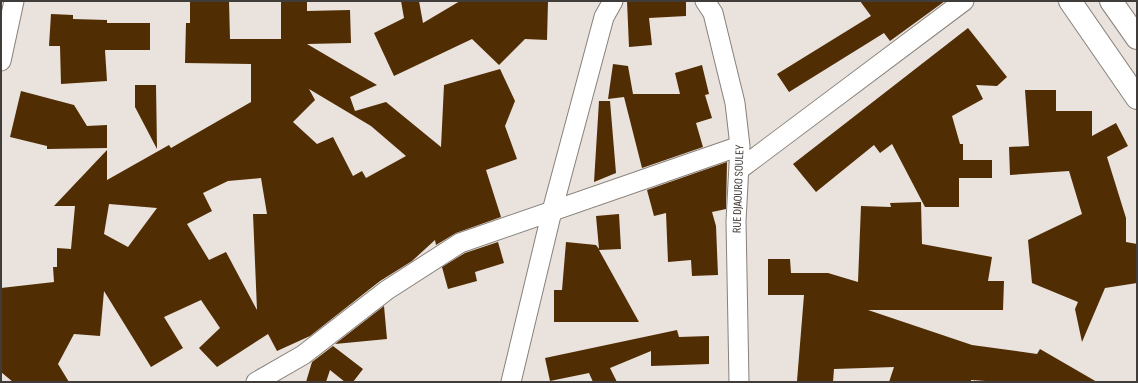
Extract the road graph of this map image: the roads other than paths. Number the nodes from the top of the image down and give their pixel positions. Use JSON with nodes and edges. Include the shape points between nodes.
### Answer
{"nodes":[{"id":1,"x":14,"y":1,"type":"edge"},
{"id":2,"x":613,"y":1,"type":"edge"},
{"id":3,"x":705,"y":1,"type":"edge"},
{"id":4,"x":964,"y":1,"type":"edge"},
{"id":5,"x":1070,"y":1,"type":"edge"},
{"id":6,"x":1111,"y":1,"type":"edge"},
{"id":7,"x":1137,"y":38,"type":"edge"},
{"id":8,"x":1,"y":61,"type":"edge"},
{"id":9,"x":1137,"y":98,"type":"edge"},
{"id":10,"x":740,"y":146,"type":"junction"},
{"id":11,"x":740,"y":169,"type":"junction"},
{"id":12,"x":552,"y":211,"type":"junction"},
{"id":13,"x":256,"y":382,"type":"edge"},
{"id":14,"x":511,"y":382,"type":"edge"},
{"id":15,"x":738,"y":382,"type":"edge"}],
"edges":[{"from":1,"to":8,"type":"street"},
{"from":2,"to":12,"type":"street","via":[[604,17]]},
{"from":3,"to":10,"type":"street","name":"RUE DJAOURO SOULEY","via":[[713,13],[735,103]]},
{"from":4,"to":11,"type":"street"},
{"from":5,"to":9,"type":"main road"},
{"from":6,"to":7,"type":"main road"},
{"from":10,"to":11,"type":"street","name":"RUE DJAOURO SOULEY"},
{"from":10,"to":12,"type":"street"},
{"from":11,"to":15,"type":"street","name":"RUE DJAOURO SOULEY","via":[[736,221]]},
{"from":12,"to":13,"type":"street","via":[[460,243],[387,290],[303,355]]},
{"from":12,"to":14,"type":"street"}]}
